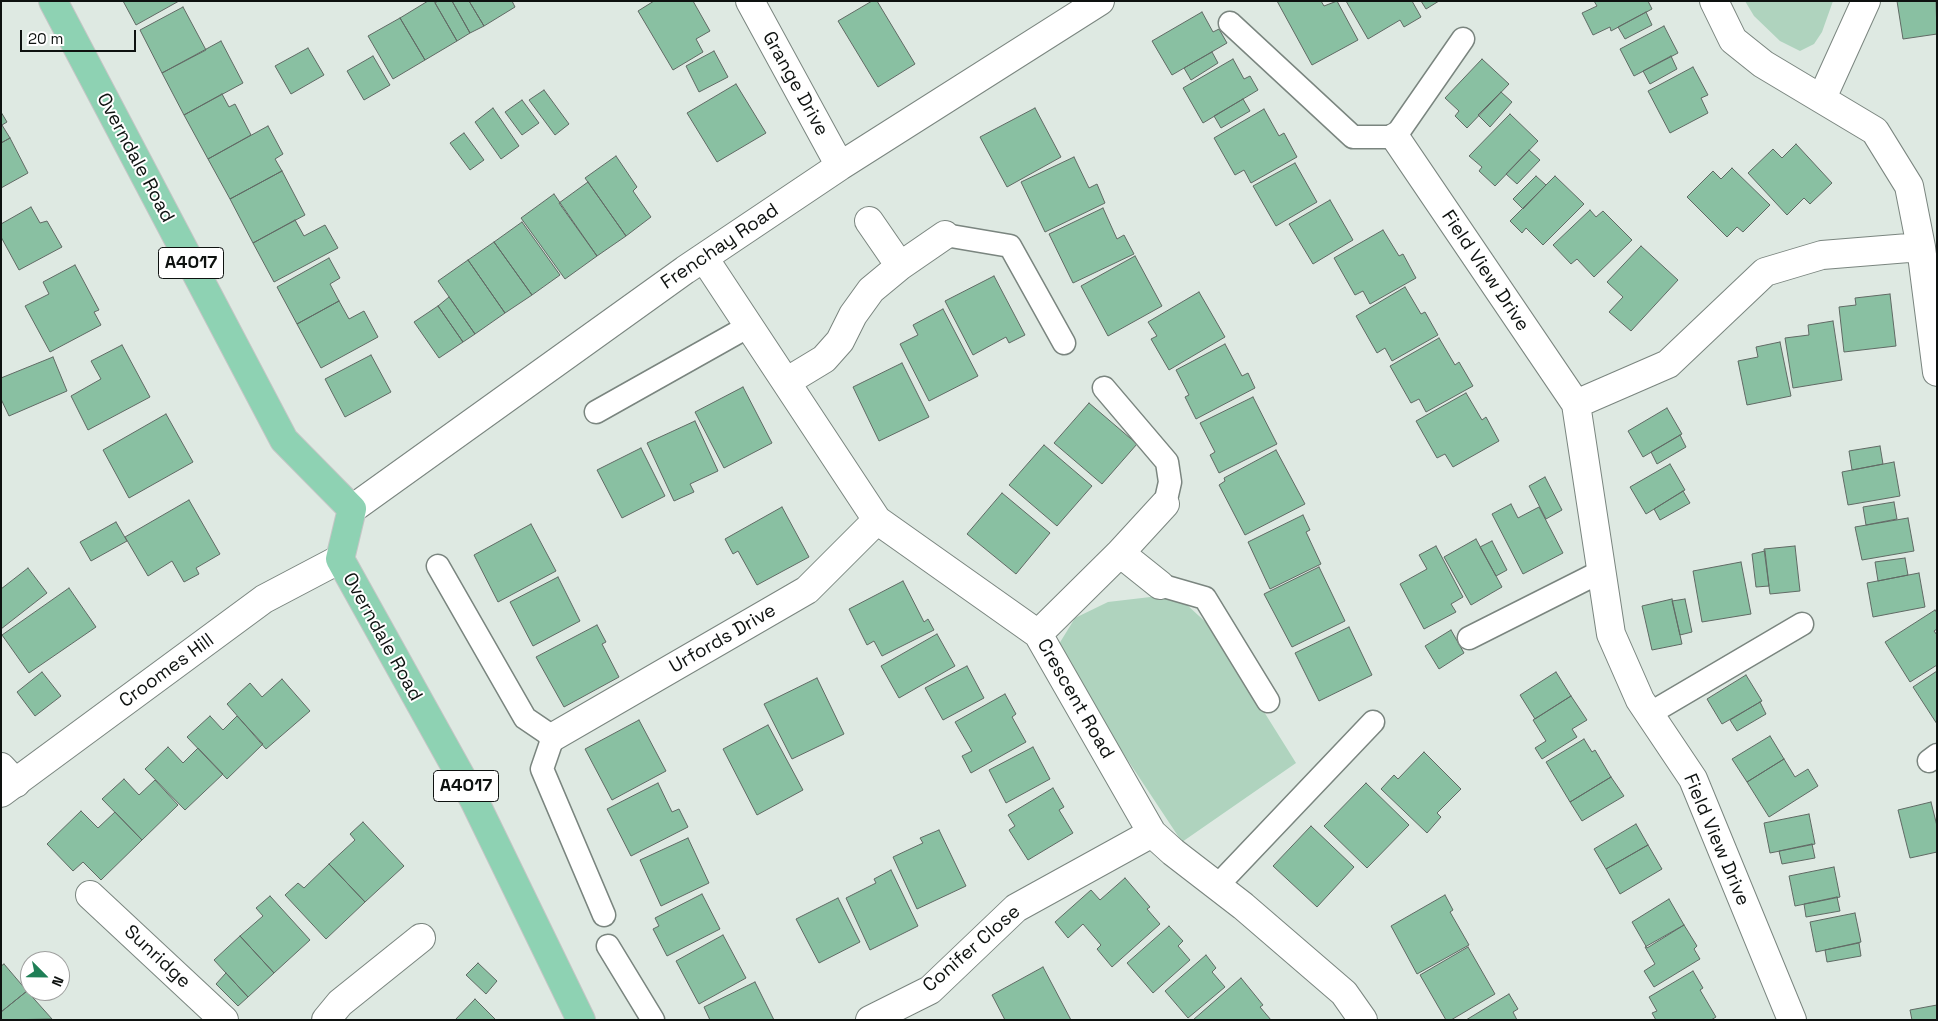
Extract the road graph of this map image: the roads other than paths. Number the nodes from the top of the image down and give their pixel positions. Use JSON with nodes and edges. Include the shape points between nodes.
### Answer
{"nodes":[{"id":1,"x":53,"y":1,"type":"edge"},
{"id":2,"x":750,"y":1,"type":"edge"},
{"id":3,"x":1100,"y":1,"type":"edge"},
{"id":4,"x":1714,"y":1,"type":"edge"},
{"id":5,"x":1866,"y":1,"type":"edge"},
{"id":6,"x":1230,"y":23,"type":"dead end"},
{"id":7,"x":1462,"y":39,"type":"dead end"},
{"id":8,"x":1822,"y":98,"type":"junction"},
{"id":9,"x":1395,"y":137,"type":"junction"},
{"id":10,"x":840,"y":166,"type":"junction"},
{"id":11,"x":869,"y":221,"type":"dead end"},
{"id":12,"x":945,"y":234,"type":"joint"},
{"id":13,"x":1922,"y":247,"type":"junction"},
{"id":14,"x":704,"y":258,"type":"junction"},
{"id":15,"x":900,"y":266,"type":"junction"},
{"id":16,"x":749,"y":326,"type":"junction"},
{"id":17,"x":1064,"y":343,"type":"dead end"},
{"id":18,"x":1937,"y":372,"type":"edge"},
{"id":19,"x":786,"y":382,"type":"junction"},
{"id":20,"x":1104,"y":388,"type":"dead end"},
{"id":21,"x":1576,"y":404,"type":"junction"},
{"id":22,"x":596,"y":412,"type":"dead end"},
{"id":23,"x":1165,"y":504,"type":"joint"},
{"id":24,"x":352,"y":510,"type":"junction"},
{"id":25,"x":877,"y":520,"type":"junction"},
{"id":26,"x":1120,"y":553,"type":"junction"},
{"id":27,"x":340,"y":559,"type":"junction"},
{"id":28,"x":438,"y":566,"type":"dead end"},
{"id":29,"x":1602,"y":570,"type":"junction"},
{"id":30,"x":1160,"y":585,"type":"joint"},
{"id":31,"x":1802,"y":624,"type":"dead end"},
{"id":32,"x":1038,"y":634,"type":"junction"},
{"id":33,"x":1469,"y":638,"type":"dead end"},
{"id":34,"x":1268,"y":701,"type":"dead end"},
{"id":35,"x":1649,"y":714,"type":"junction"},
{"id":36,"x":1373,"y":722,"type":"dead end"},
{"id":37,"x":553,"y":736,"type":"junction"},
{"id":38,"x":6,"y":781,"type":"edge"},
{"id":39,"x":1152,"y":833,"type":"junction"},
{"id":40,"x":1217,"y":886,"type":"junction"},
{"id":41,"x":90,"y":895,"type":"dead end"},
{"id":42,"x":604,"y":914,"type":"dead end"},
{"id":43,"x":421,"y":938,"type":"dead end"},
{"id":44,"x":608,"y":946,"type":"dead end"},
{"id":45,"x":224,"y":1020,"type":"edge"},
{"id":46,"x":326,"y":1020,"type":"edge"},
{"id":47,"x":582,"y":1020,"type":"edge"},
{"id":48,"x":653,"y":1020,"type":"edge"},
{"id":49,"x":870,"y":1020,"type":"edge"},
{"id":50,"x":1363,"y":1020,"type":"edge"},
{"id":51,"x":1792,"y":1020,"type":"edge"}],
"edges":[{"from":1,"to":24,"type":"main road","name":"Overndale Road","number":"A4017","via":[[284,440]]},
{"from":2,"to":10,"type":"street","name":"Grange Drive"},
{"from":3,"to":10,"type":"street","name":"Frenchay Road"},
{"from":4,"to":8,"type":"street","via":[[1733,40],[1763,64]]},
{"from":5,"to":8,"type":"street"},
{"from":6,"to":9,"type":"lane","via":[[1354,137]]},
{"from":7,"to":9,"type":"lane"},
{"from":8,"to":13,"type":"street","via":[[1875,131],[1908,186]]},
{"from":9,"to":21,"type":"street","name":"Field View Drive"},
{"from":10,"to":14,"type":"street","name":"Frenchay Road"},
{"from":11,"to":15,"type":"street"},
{"from":12,"to":15,"type":"street"},
{"from":12,"to":17,"type":"lane","via":[[1010,246]]},
{"from":13,"to":18,"type":"street"},
{"from":13,"to":21,"type":"street","via":[[1822,255],[1765,272],[1668,364]]},
{"from":14,"to":16,"type":"street","name":"Crescent Road"},
{"from":14,"to":24,"type":"street","name":"Frenchay Road"},
{"from":15,"to":19,"type":"street","via":[[871,290],[840,341],[824,359]]},
{"from":16,"to":19,"type":"street","name":"Crescent Road"},
{"from":16,"to":22,"type":"lane"},
{"from":19,"to":25,"type":"street","name":"Crescent Road"},
{"from":20,"to":23,"type":"lane","via":[[1167,462],[1170,482]]},
{"from":21,"to":29,"type":"street","name":"Field View Drive"},
{"from":23,"to":26,"type":"street"},
{"from":24,"to":27,"type":"main road","name":"Overndale Road"},
{"from":25,"to":32,"type":"street","name":"Crescent Road"},
{"from":25,"to":37,"type":"street","name":"Urfords Drive","via":[[807,590]]},
{"from":26,"to":30,"type":"street"},
{"from":26,"to":32,"type":"street"},
{"from":27,"to":38,"type":"street","name":"Croomes Hill","via":[[264,599]]},
{"from":27,"to":47,"type":"main road","name":"Overndale Road","number":"A4017","via":[[474,800]]},
{"from":28,"to":37,"type":"lane","via":[[525,718]]},
{"from":29,"to":33,"type":"lane"},
{"from":29,"to":35,"type":"street","name":"Field View Drive","via":[[1611,634]]},
{"from":30,"to":34,"type":"lane","via":[[1205,598]]},
{"from":31,"to":35,"type":"lane"},
{"from":32,"to":39,"type":"street","name":"Crescent Road"},
{"from":35,"to":51,"type":"street","name":"Field View Drive","via":[[1693,779]]},
{"from":36,"to":40,"type":"lane"},
{"from":37,"to":42,"type":"lane","via":[[542,769]]},
{"from":39,"to":40,"type":"street","name":"Crescent Road"},
{"from":39,"to":49,"type":"street","name":"Conifer Close","via":[[1016,908],[930,990]]},
{"from":40,"to":50,"type":"street","name":"Crescent Road","via":[[1344,993]]},
{"from":41,"to":45,"type":"street","name":"Sunridge"},
{"from":43,"to":46,"type":"street","via":[[340,1003]]},
{"from":44,"to":48,"type":"lane"}]}
